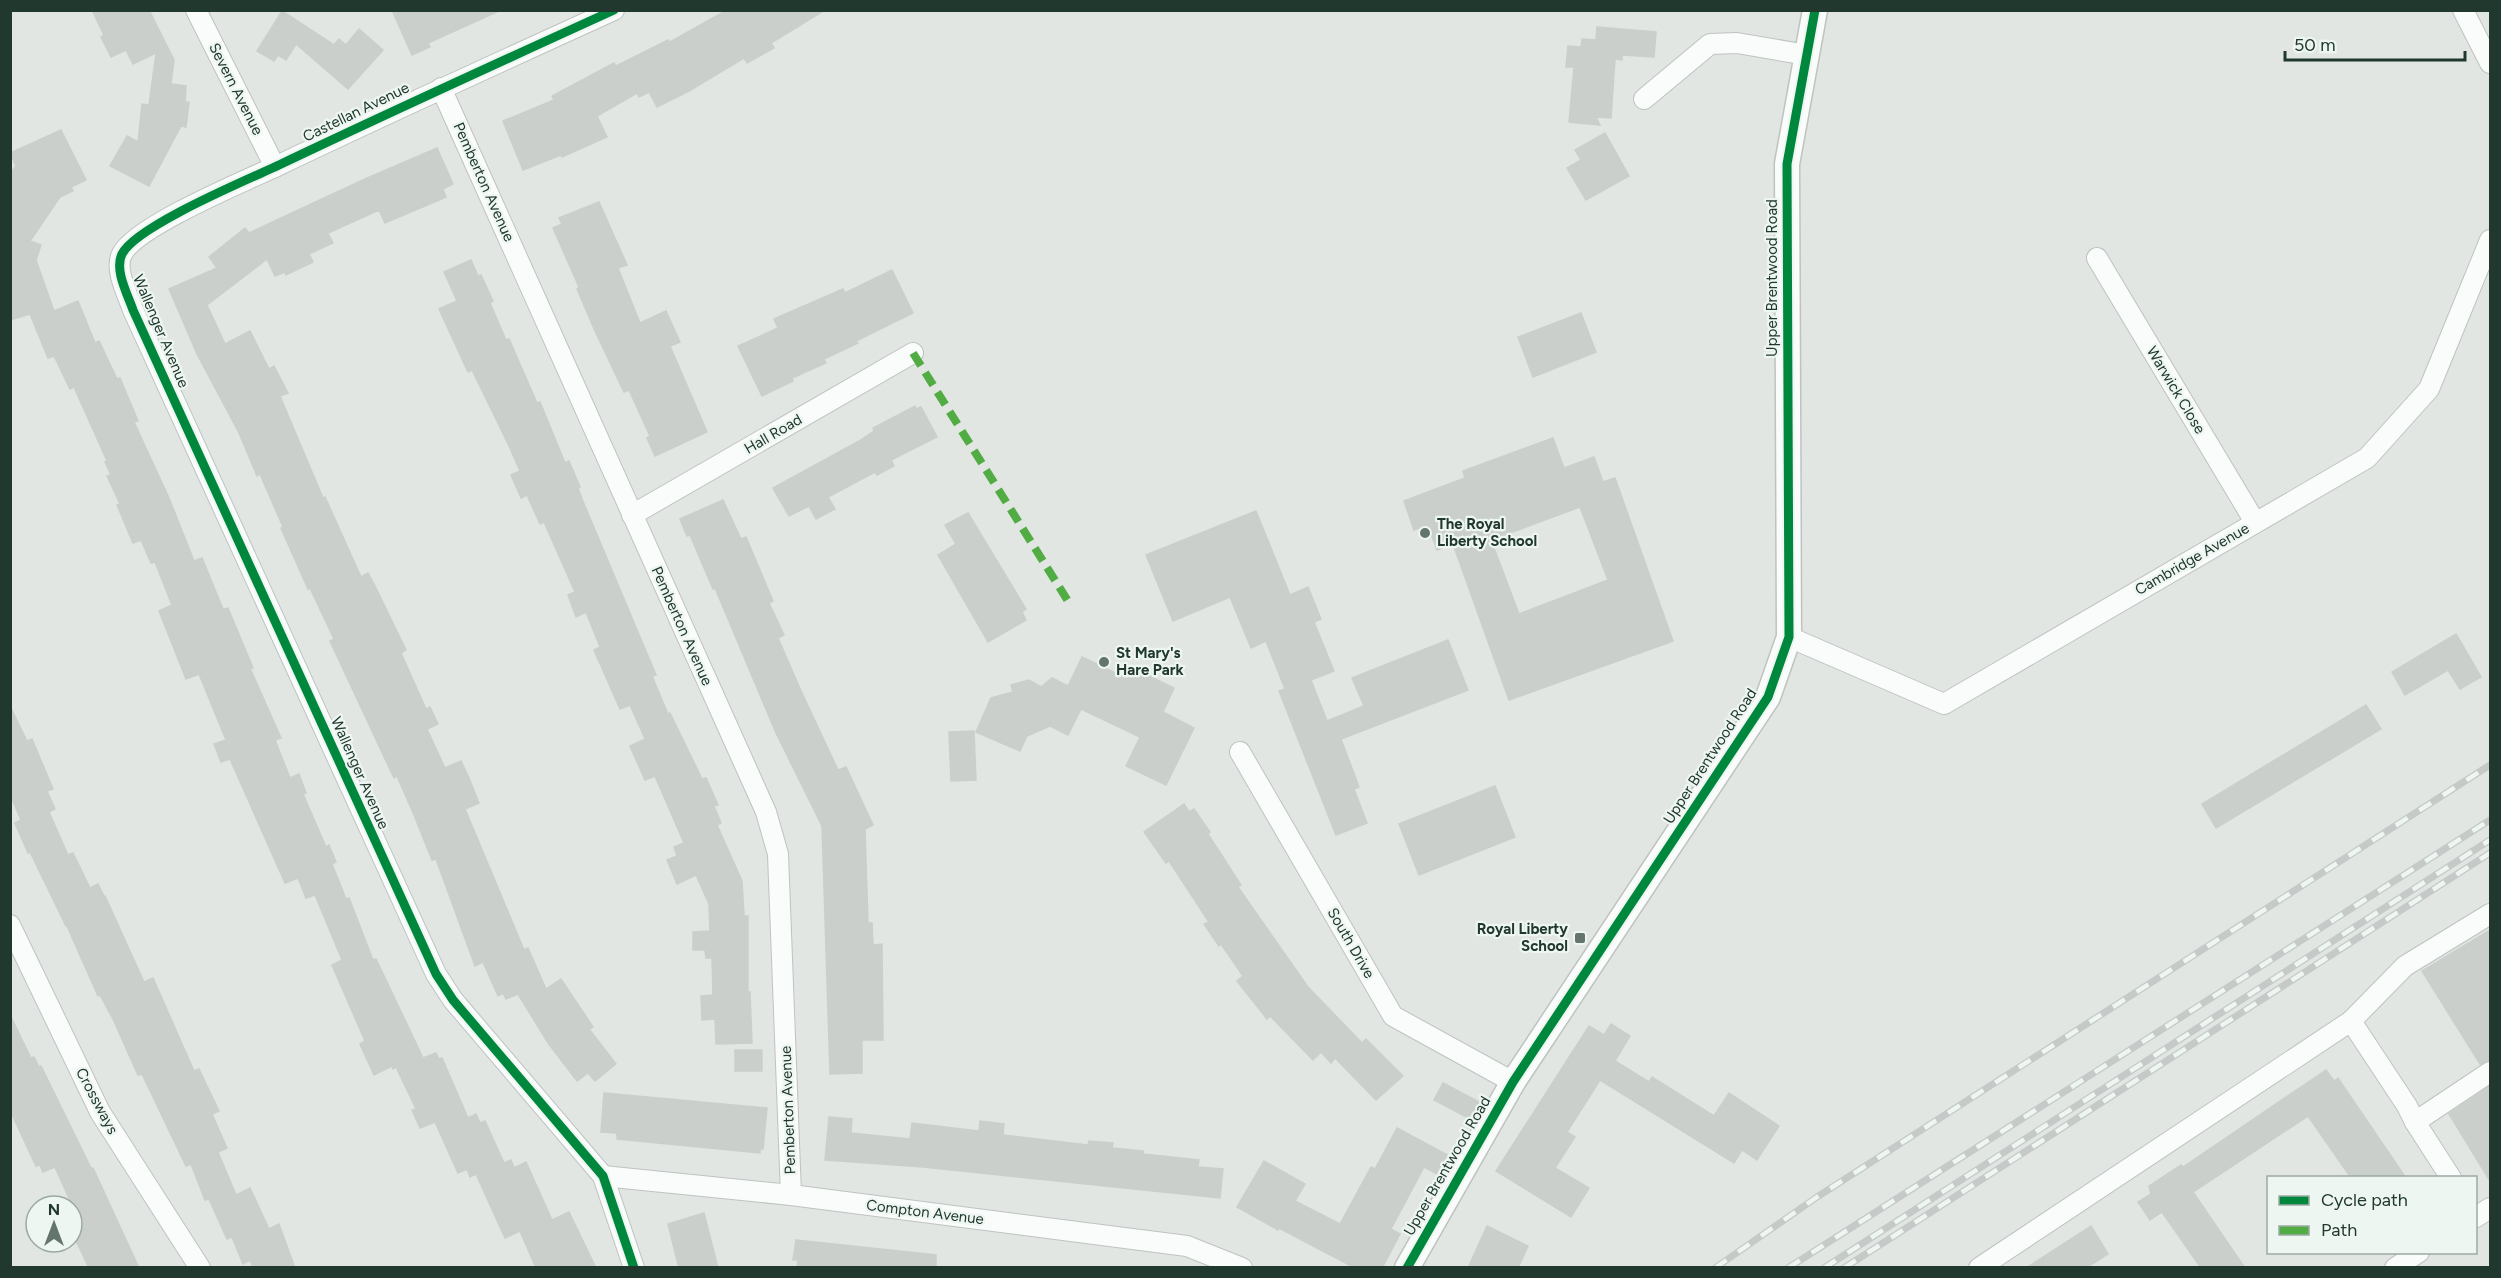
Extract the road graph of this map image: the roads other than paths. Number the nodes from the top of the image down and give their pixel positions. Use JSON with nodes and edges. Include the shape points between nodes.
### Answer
{"nodes":[{"id":1,"x":196,"y":10,"type":"edge"},
{"id":2,"x":614,"y":10,"type":"edge"},
{"id":3,"x":1815,"y":10,"type":"edge"},
{"id":4,"x":2463,"y":10,"type":"edge"},
{"id":5,"x":1807,"y":55,"type":"junction"},
{"id":6,"x":2490,"y":63,"type":"edge"},
{"id":7,"x":441,"y":88,"type":"junction"},
{"id":8,"x":1644,"y":99,"type":"dead end"},
{"id":9,"x":275,"y":167,"type":"junction"},
{"id":10,"x":2490,"y":240,"type":"edge"},
{"id":11,"x":121,"y":255,"type":"joint"},
{"id":12,"x":2097,"y":258,"type":"dead end"},
{"id":13,"x":913,"y":354,"type":"dead end"},
{"id":14,"x":632,"y":514,"type":"junction"},
{"id":15,"x":2255,"y":522,"type":"junction"},
{"id":16,"x":1789,"y":637,"type":"junction"},
{"id":17,"x":1240,"y":752,"type":"dead end"},
{"id":18,"x":2490,"y":914,"type":"edge"},
{"id":19,"x":10,"y":925,"type":"edge"},
{"id":20,"x":2351,"y":1021,"type":"junction"},
{"id":21,"x":2490,"y":1072,"type":"edge"},
{"id":22,"x":1513,"y":1082,"type":"junction"},
{"id":23,"x":2415,"y":1122,"type":"junction"},
{"id":24,"x":603,"y":1176,"type":"junction"},
{"id":25,"x":2450,"y":1176,"type":"edge"},
{"id":26,"x":791,"y":1195,"type":"junction"},
{"id":27,"x":2490,"y":1208,"type":"edge"},
{"id":28,"x":2477,"y":1216,"type":"edge"},
{"id":29,"x":2416,"y":1254,"type":"edge"},
{"id":30,"x":200,"y":1268,"type":"edge"},
{"id":31,"x":634,"y":1268,"type":"edge"},
{"id":32,"x":1242,"y":1268,"type":"edge"},
{"id":33,"x":1407,"y":1268,"type":"edge"},
{"id":34,"x":1979,"y":1268,"type":"edge"},
{"id":35,"x":2395,"y":1268,"type":"edge"}],
"edges":[{"from":1,"to":9,"type":"street","name":"Severn Avenue"},
{"from":2,"to":7,"type":"street","name":"Castellan Avenue"},
{"from":3,"to":5,"type":"street","name":"Upper Brentwood Road"},
{"from":4,"to":6,"type":"street"},
{"from":5,"to":8,"type":"street","via":[[1737,43],[1710,44]]},
{"from":5,"to":16,"type":"street","name":"Upper Brentwood Road","via":[[1787,164]]},
{"from":7,"to":9,"type":"street","name":"Castellan Avenue"},
{"from":7,"to":14,"type":"street","name":"Pemberton Avenue"},
{"from":9,"to":11,"type":"street","name":"Castellan Avenue","via":[[190,206],[141,235]]},
{"from":10,"to":15,"type":"street","name":"Cambridge Avenue","via":[[2429,389],[2367,458]]},
{"from":11,"to":24,"type":"street","name":"Wallenger Avenue","via":[[120,268],[133,310],[436,974],[453,1000]]},
{"from":12,"to":15,"type":"street","name":"Warwick Close"},
{"from":13,"to":14,"type":"street","name":"Hall Road"},
{"from":14,"to":26,"type":"street","name":"Pemberton Avenue","via":[[766,812],[778,854]]},
{"from":15,"to":16,"type":"street","name":"Cambridge Avenue","via":[[1944,704]]},
{"from":16,"to":22,"type":"street","name":"Upper Brentwood Road","via":[[1768,697]]},
{"from":17,"to":22,"type":"street","name":"South Drive","via":[[1393,1016]]},
{"from":18,"to":20,"type":"street","via":[[2405,966]]},
{"from":19,"to":30,"type":"street","name":"Crossways","via":[[100,1112]]},
{"from":20,"to":23,"type":"street"},
{"from":20,"to":34,"type":"street"},
{"from":21,"to":23,"type":"street"},
{"from":22,"to":33,"type":"street","name":"Upper Brentwood Road"},
{"from":23,"to":25,"type":"street"},
{"from":24,"to":26,"type":"street","name":"Compton Avenue"},
{"from":24,"to":31,"type":"street","name":"Wallenger Avenue"},
{"from":26,"to":32,"type":"street","name":"Compton Avenue","via":[[1187,1246]]},
{"from":27,"to":28,"type":"street"},
{"from":29,"to":35,"type":"street"}]}
